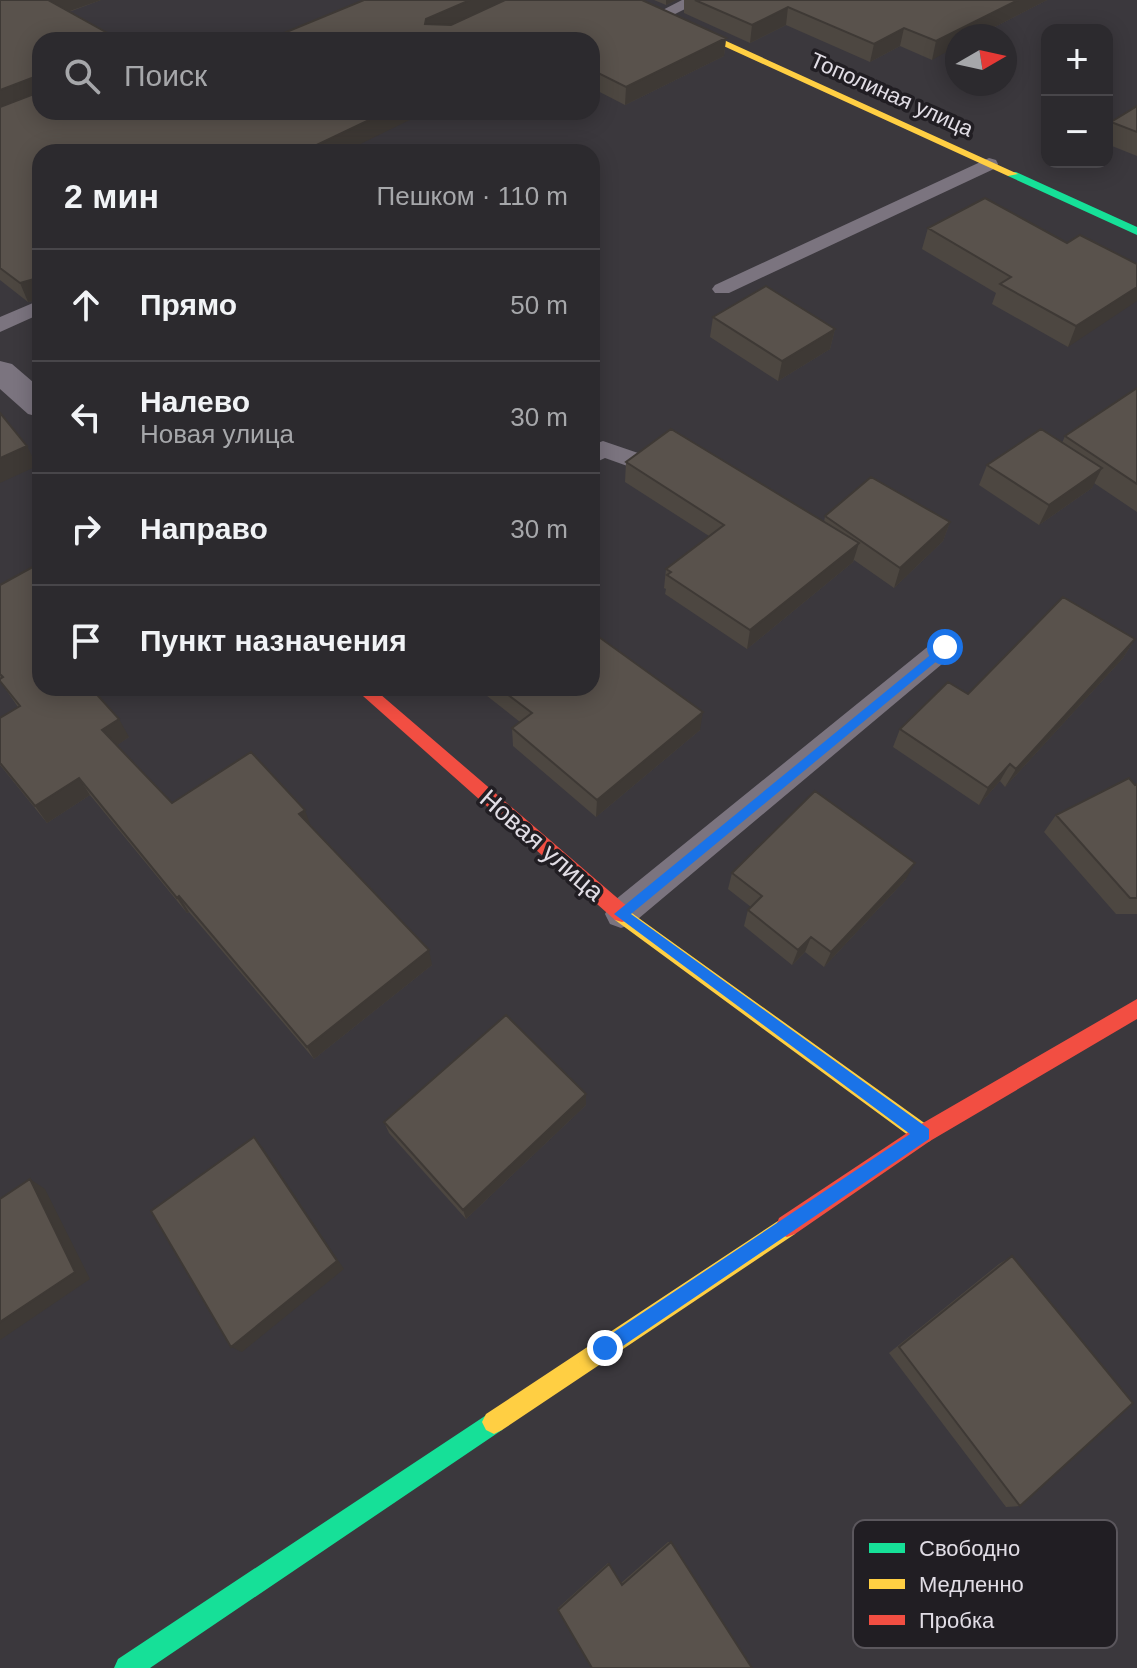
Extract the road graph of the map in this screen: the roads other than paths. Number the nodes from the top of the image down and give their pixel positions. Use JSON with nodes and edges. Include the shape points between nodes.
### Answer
{"nodes":[{"id":1,"x":628,"y":0,"type":"edge"},
{"id":2,"x":695,"y":0,"type":"edge"},
{"id":3,"x":661,"y":15,"type":"junction"},
{"id":4,"x":989,"y":164,"type":"junction"},
{"id":5,"x":1137,"y":231,"type":"edge"},
{"id":6,"x":722,"y":289,"type":"dead end"},
{"id":7,"x":32,"y":310,"type":"edge"},
{"id":8,"x":0,"y":325,"type":"edge"},
{"id":9,"x":0,"y":371,"type":"edge"},
{"id":10,"x":32,"y":399,"type":"edge"},
{"id":11,"x":600,"y":451,"type":"edge"},
{"id":12,"x":633,"y":460,"type":"edge"},
{"id":13,"x":945,"y":647,"type":"dead end"},
{"id":14,"x":371,"y":696,"type":"edge"},
{"id":15,"x":621,"y":914,"type":"junction"},
{"id":16,"x":1137,"y":1008,"type":"edge"},
{"id":17,"x":923,"y":1134,"type":"junction"},
{"id":18,"x":127,"y":1668,"type":"edge"}],
"edges":[{"from":1,"to":3,"type":"street","name":"Тополиная улица"},
{"from":2,"to":3,"type":"lane"},
{"from":3,"to":4,"type":"street","name":"Тополиная улица"},
{"from":4,"to":5,"type":"street","name":"Тополиная улица"},
{"from":4,"to":6,"type":"lane"},
{"from":7,"to":8,"type":"lane"},
{"from":9,"to":10,"type":"street"},
{"from":11,"to":12,"type":"lane"},
{"from":13,"to":15,"type":"lane"},
{"from":14,"to":15,"type":"street","name":"Новая улица"},
{"from":15,"to":17,"type":"street","name":"Новая улица"},
{"from":16,"to":17,"type":"street"},
{"from":17,"to":18,"type":"street"}]}
